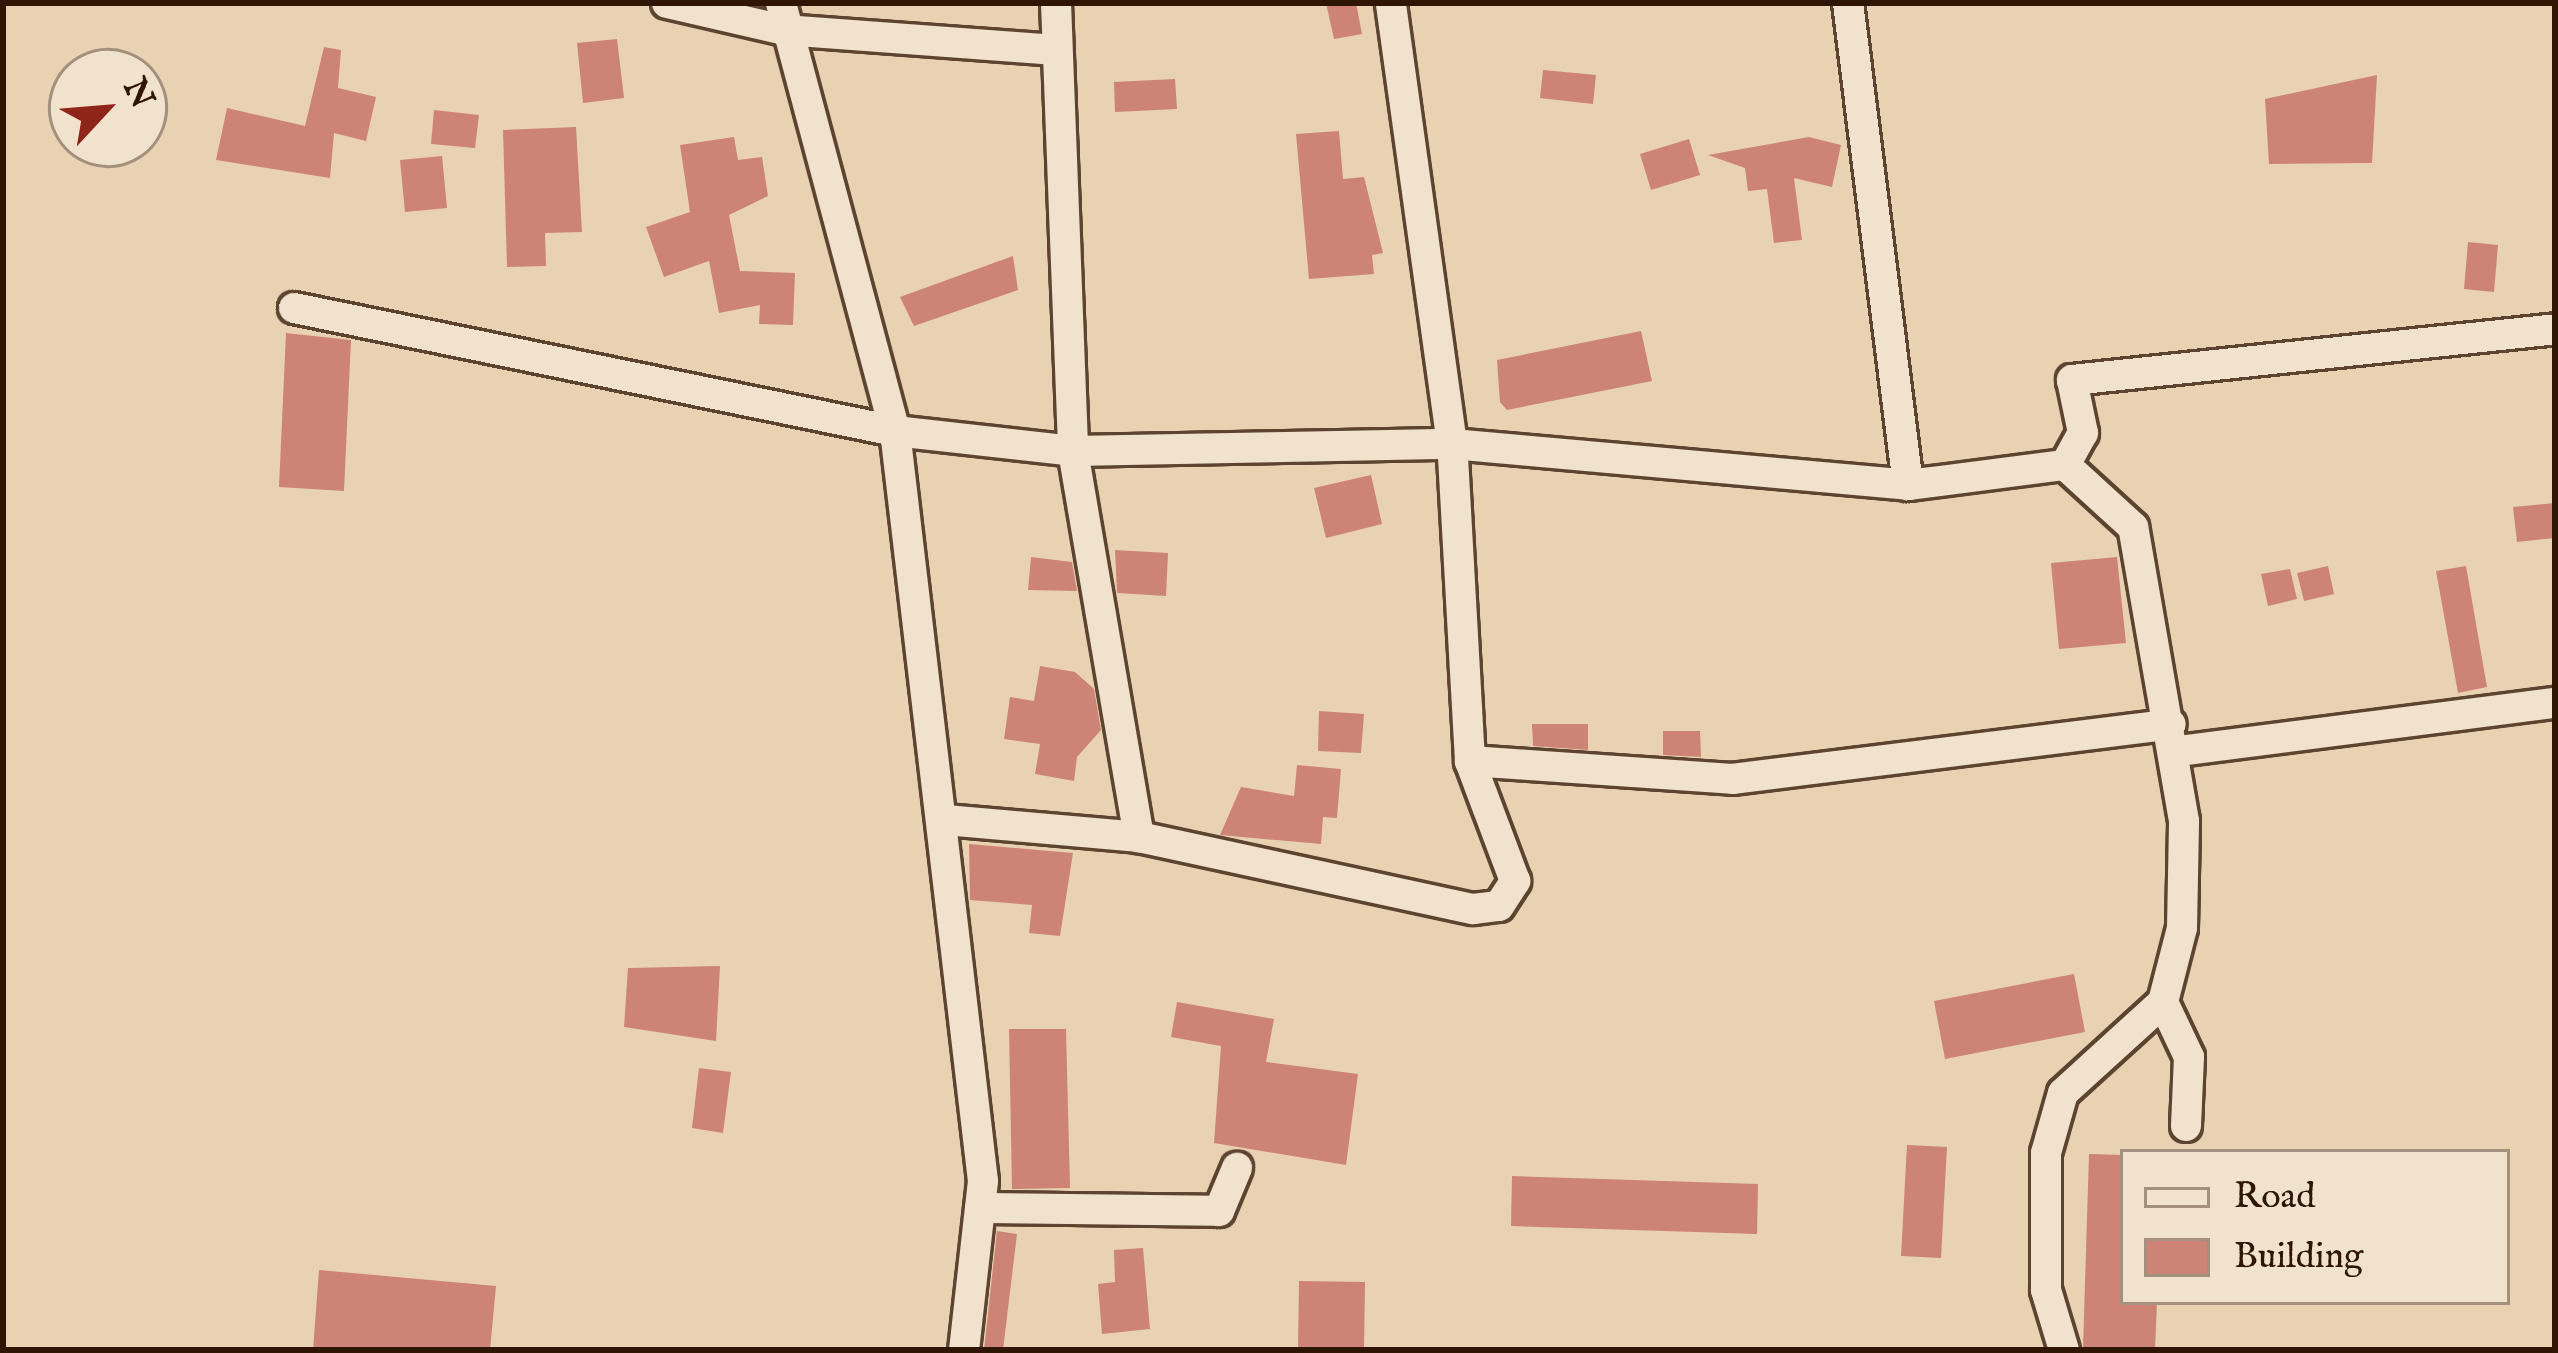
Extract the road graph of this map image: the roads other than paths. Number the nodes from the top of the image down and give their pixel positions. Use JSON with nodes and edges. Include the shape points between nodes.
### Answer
{"nodes":[{"id":1,"x":667,"y":3,"type":"edge"},
{"id":2,"x":1056,"y":3,"type":"edge"},
{"id":3,"x":1391,"y":3,"type":"edge"},
{"id":4,"x":1848,"y":3,"type":"edge"},
{"id":5,"x":783,"y":16,"type":"edge"},
{"id":6,"x":1056,"y":50,"type":"junction"},
{"id":7,"x":294,"y":308,"type":"dead end"},
{"id":8,"x":2555,"y":328,"type":"edge"},
{"id":9,"x":895,"y":431,"type":"junction"},
{"id":10,"x":2083,"y":433,"type":"junction"},
{"id":11,"x":1452,"y":444,"type":"junction"},
{"id":12,"x":1073,"y":451,"type":"junction"},
{"id":13,"x":2066,"y":465,"type":"junction"},
{"id":14,"x":1908,"y":485,"type":"junction"},
{"id":15,"x":2107,"y":492,"type":"junction"},
{"id":16,"x":2555,"y":703,"type":"edge"},
{"id":17,"x":2175,"y":737,"type":"junction"},
{"id":18,"x":1470,"y":761,"type":"junction"},
{"id":19,"x":946,"y":820,"type":"junction"},
{"id":20,"x":1139,"y":837,"type":"junction"},
{"id":21,"x":2163,"y":1002,"type":"junction"},
{"id":22,"x":2186,"y":1126,"type":"dead end"},
{"id":23,"x":1238,"y":1168,"type":"dead end"},
{"id":24,"x":980,"y":1208,"type":"junction"},
{"id":25,"x":964,"y":1350,"type":"edge"},
{"id":26,"x":2063,"y":1350,"type":"edge"}],
"edges":[{"from":1,"to":5,"type":"street"},
{"from":2,"to":6,"type":"street"},
{"from":3,"to":11,"type":"street"},
{"from":4,"to":14,"type":"street"},
{"from":5,"to":6,"type":"street"},
{"from":5,"to":9,"type":"street"},
{"from":6,"to":12,"type":"street"},
{"from":7,"to":9,"type":"street"},
{"from":8,"to":10,"type":"street","via":[[2072,380]]},
{"from":9,"to":12,"type":"street"},
{"from":9,"to":19,"type":"street"},
{"from":10,"to":13,"type":"street"},
{"from":10,"to":15,"type":"street"},
{"from":11,"to":12,"type":"street"},
{"from":11,"to":14,"type":"street"},
{"from":11,"to":18,"type":"street"},
{"from":12,"to":20,"type":"street"},
{"from":13,"to":14,"type":"street"},
{"from":13,"to":15,"type":"street"},
{"from":15,"to":17,"type":"street","via":[[2133,527]]},
{"from":16,"to":17,"type":"street"},
{"from":17,"to":18,"type":"street","via":[[1732,779]]},
{"from":17,"to":21,"type":"street","via":[[2182,928]]},
{"from":18,"to":20,"type":"street","via":[[1515,881],[1499,906]]},
{"from":19,"to":20,"type":"street"},
{"from":19,"to":24,"type":"street"},
{"from":21,"to":22,"type":"street","via":[[2189,1057]]},
{"from":21,"to":26,"type":"street","via":[[2063,1093],[2046,1153],[2046,1290]]},
{"from":23,"to":24,"type":"street","via":[[1219,1211]]},
{"from":24,"to":25,"type":"street"}]}
